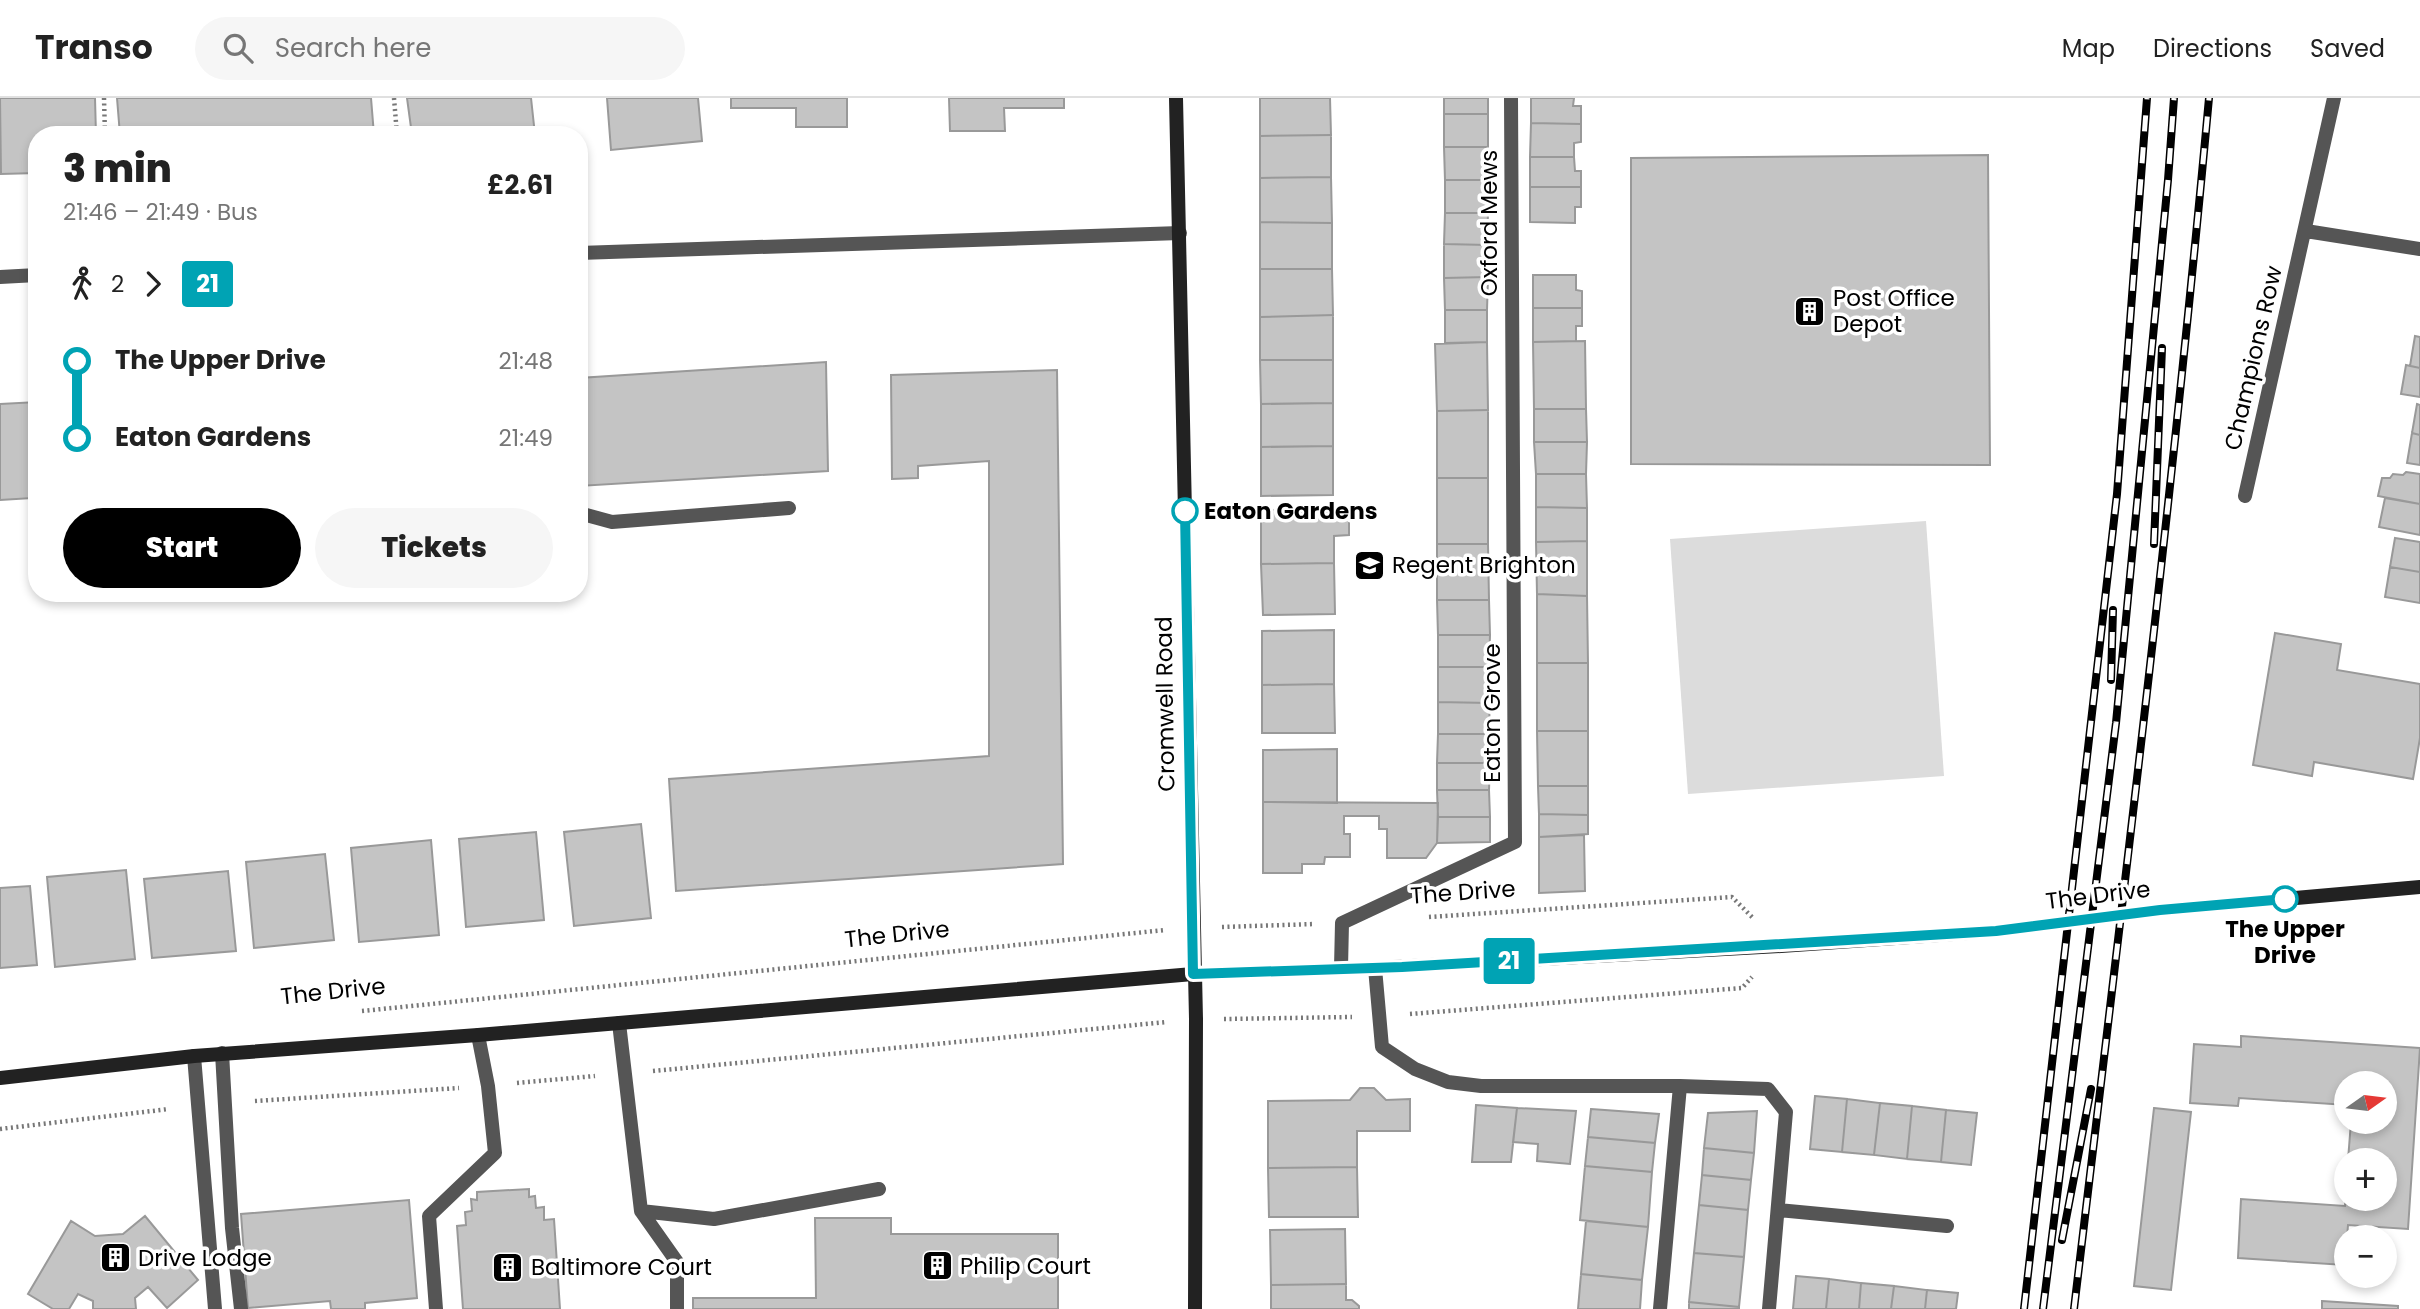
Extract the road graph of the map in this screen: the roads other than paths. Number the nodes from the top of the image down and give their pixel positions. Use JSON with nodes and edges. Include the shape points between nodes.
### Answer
{"nodes":[{"id":1,"x":1176,"y":98,"type":"edge"},
{"id":2,"x":1511,"y":98,"type":"edge"},
{"id":3,"x":2334,"y":98,"type":"edge"},
{"id":4,"x":2306,"y":230,"type":"junction"},
{"id":5,"x":1180,"y":233,"type":"junction"},
{"id":6,"x":2420,"y":249,"type":"edge"},
{"id":7,"x":588,"y":253,"type":"edge"},
{"id":8,"x":28,"y":275,"type":"edge"},
{"id":9,"x":0,"y":277,"type":"edge"},
{"id":10,"x":1513,"y":347,"type":"joint"},
{"id":11,"x":2245,"y":496,"type":"dead end"},
{"id":12,"x":789,"y":508,"type":"dead end"},
{"id":13,"x":588,"y":515,"type":"edge"},
{"id":14,"x":2420,"y":887,"type":"edge"},
{"id":15,"x":1341,"y":968,"type":"junction"},
{"id":16,"x":1376,"y":968,"type":"junction"},
{"id":17,"x":1193,"y":974,"type":"junction"},
{"id":18,"x":619,"y":1023,"type":"junction"},
{"id":19,"x":478,"y":1035,"type":"junction"},
{"id":20,"x":222,"y":1054,"type":"junction"},
{"id":21,"x":194,"y":1056,"type":"junction"},
{"id":22,"x":0,"y":1078,"type":"edge"},
{"id":23,"x":1680,"y":1086,"type":"junction"},
{"id":24,"x":878,"y":1189,"type":"dead end"},
{"id":25,"x":641,"y":1210,"type":"junction"},
{"id":26,"x":1778,"y":1210,"type":"junction"},
{"id":27,"x":1947,"y":1226,"type":"dead end"},
{"id":28,"x":215,"y":1309,"type":"edge"},
{"id":29,"x":241,"y":1309,"type":"edge"},
{"id":30,"x":436,"y":1309,"type":"edge"},
{"id":31,"x":677,"y":1309,"type":"edge"},
{"id":32,"x":1195,"y":1309,"type":"edge"},
{"id":33,"x":1660,"y":1309,"type":"edge"},
{"id":34,"x":1769,"y":1309,"type":"edge"}],
"edges":[{"from":1,"to":5,"type":"main road","name":"Cromwell Road"},
{"from":2,"to":10,"type":"street","name":"Oxford Mews"},
{"from":3,"to":4,"type":"street","name":"Champions Row"},
{"from":4,"to":6,"type":"street"},
{"from":4,"to":11,"type":"street","name":"Champions Row"},
{"from":5,"to":7,"type":"street"},
{"from":5,"to":17,"type":"main road","name":"Cromwell Road"},
{"from":8,"to":9,"type":"street"},
{"from":10,"to":15,"type":"street","name":"Eaton Grove","via":[[1515,842],[1342,923]]},
{"from":12,"to":13,"type":"street","via":[[612,522]]},
{"from":14,"to":16,"type":"main road","name":"The Drive","bridge":true,"via":[[2160,910],[1996,931]]},
{"from":15,"to":16,"type":"main road","name":"The Drive"},
{"from":15,"to":17,"type":"main road","name":"The Drive"},
{"from":16,"to":23,"type":"street","via":[[1382,1046],[1415,1069],[1448,1082]]},
{"from":17,"to":18,"type":"main road","name":"The Drive"},
{"from":17,"to":32,"type":"main road","name":"Cromwell Road"},
{"from":18,"to":19,"type":"main road","name":"The Drive"},
{"from":18,"to":25,"type":"street"},
{"from":19,"to":20,"type":"main road","name":"The Drive"},
{"from":19,"to":30,"type":"street","via":[[495,1153],[429,1216]]},
{"from":20,"to":21,"type":"main road","name":"The Drive"},
{"from":20,"to":29,"type":"street"},
{"from":21,"to":22,"type":"main road","name":"The Drive"},
{"from":21,"to":28,"type":"street"},
{"from":23,"to":26,"type":"street","via":[[1768,1089],[1786,1112]]},
{"from":23,"to":33,"type":"street"},
{"from":24,"to":25,"type":"street","via":[[714,1219]]},
{"from":25,"to":31,"type":"street","via":[[677,1262]]},
{"from":26,"to":27,"type":"street"},
{"from":26,"to":34,"type":"street"}]}
